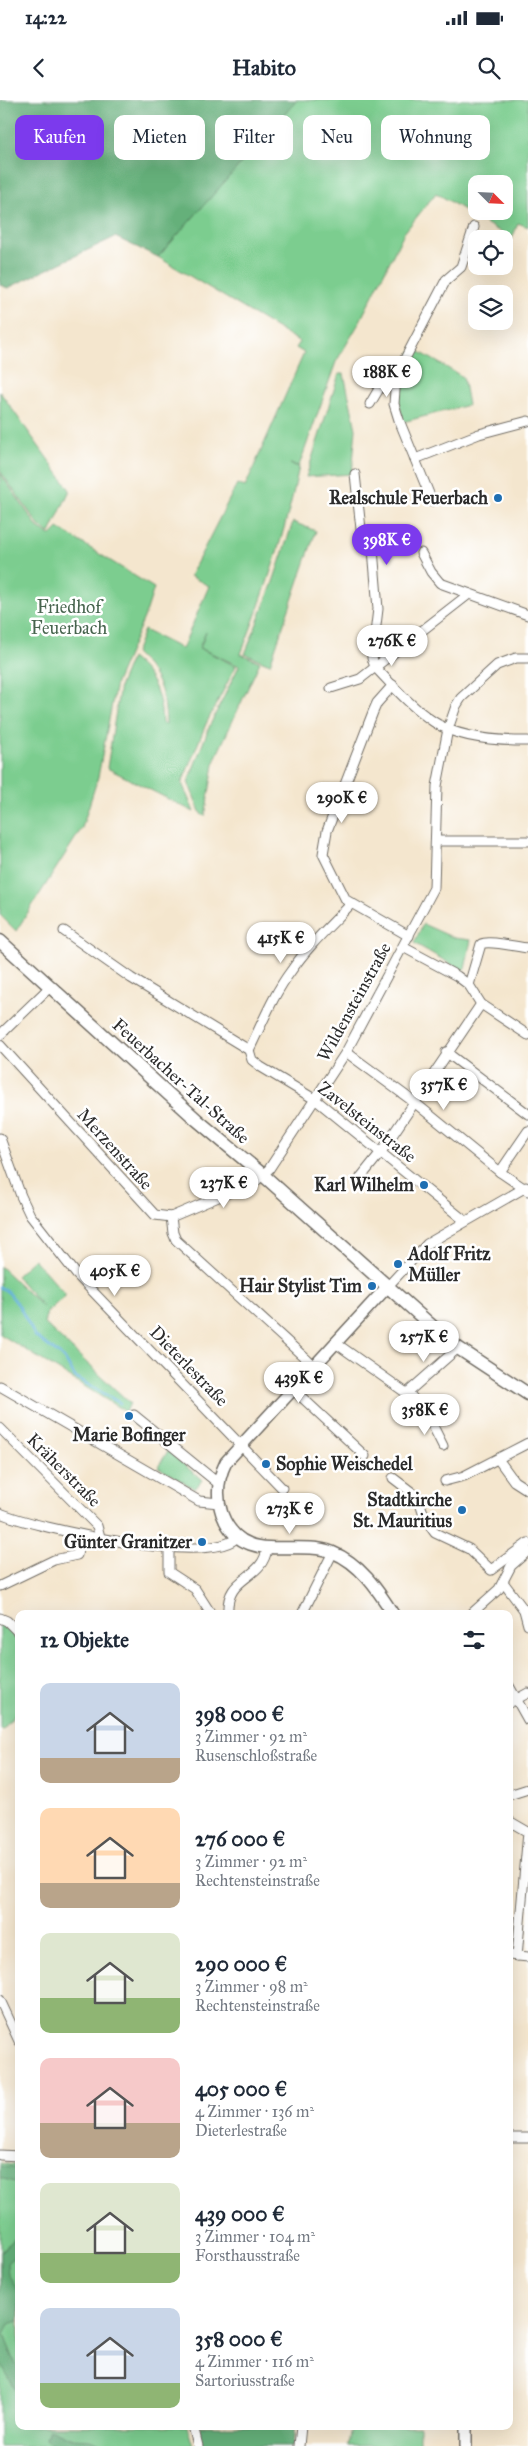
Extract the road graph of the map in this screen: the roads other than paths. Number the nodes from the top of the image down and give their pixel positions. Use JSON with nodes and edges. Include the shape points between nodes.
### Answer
{"nodes":[{"id":1,"x":474,"y":227,"type":"dead end"},
{"id":2,"x":396,"y":376,"type":"junction"},
{"id":3,"x":370,"y":404,"type":"dead end"},
{"id":4,"x":528,"y":421,"type":"edge"},
{"id":5,"x":415,"y":459,"type":"junction"},
{"id":6,"x":355,"y":474,"type":"dead end"},
{"id":7,"x":432,"y":501,"type":"dead end"},
{"id":8,"x":421,"y":553,"type":"dead end"},
{"id":9,"x":470,"y":594,"type":"junction"},
{"id":10,"x":528,"y":615,"type":"edge"},
{"id":11,"x":528,"y":658,"type":"edge"},
{"id":12,"x":375,"y":666,"type":"junction"},
{"id":13,"x":393,"y":685,"type":"junction"},
{"id":14,"x":331,"y":688,"type":"dead end"},
{"id":15,"x":448,"y":729,"type":"junction"},
{"id":16,"x":528,"y":741,"type":"edge"},
{"id":17,"x":437,"y":841,"type":"junction"},
{"id":18,"x":528,"y":841,"type":"edge"},
{"id":19,"x":351,"y":904,"type":"junction"},
{"id":20,"x":64,"y":931,"type":"dead end"},
{"id":21,"x":410,"y":936,"type":"junction"},
{"id":22,"x":0,"y":941,"type":"edge"},
{"id":23,"x":403,"y":948,"type":"junction"},
{"id":24,"x":528,"y":948,"type":"edge"},
{"id":25,"x":469,"y":985,"type":"junction"},
{"id":26,"x":51,"y":986,"type":"junction"},
{"id":27,"x":481,"y":1004,"type":"junction"},
{"id":28,"x":0,"y":1035,"type":"edge"},
{"id":29,"x":528,"y":1035,"type":"edge"},
{"id":30,"x":0,"y":1045,"type":"edge"},
{"id":31,"x":249,"y":1050,"type":"junction"},
{"id":32,"x":346,"y":1052,"type":"junction"},
{"id":33,"x":446,"y":1052,"type":"junction"},
{"id":34,"x":316,"y":1100,"type":"junction"},
{"id":35,"x":414,"y":1102,"type":"junction"},
{"id":36,"x":528,"y":1114,"type":"edge"},
{"id":37,"x":528,"y":1131,"type":"edge"},
{"id":38,"x":0,"y":1138,"type":"edge"},
{"id":39,"x":381,"y":1152,"type":"junction"},
{"id":40,"x":500,"y":1172,"type":"junction"},
{"id":41,"x":263,"y":1176,"type":"junction"},
{"id":42,"x":361,"y":1177,"type":"dead end"},
{"id":43,"x":526,"y":1189,"type":"edge"},
{"id":44,"x":171,"y":1217,"type":"junction"},
{"id":45,"x":465,"y":1221,"type":"junction"},
{"id":46,"x":388,"y":1286,"type":"junction"},
{"id":47,"x":336,"y":1344,"type":"junction"},
{"id":48,"x":458,"y":1348,"type":"junction"},
{"id":49,"x":315,"y":1367,"type":"junction"},
{"id":50,"x":0,"y":1386,"type":"edge"},
{"id":51,"x":294,"y":1390,"type":"junction"},
{"id":52,"x":407,"y":1393,"type":"junction"},
{"id":53,"x":528,"y":1394,"type":"edge"},
{"id":54,"x":134,"y":1415,"type":"dead end"},
{"id":55,"x":0,"y":1428,"type":"edge"},
{"id":56,"x":528,"y":1443,"type":"edge"},
{"id":57,"x":241,"y":1446,"type":"junction"},
{"id":58,"x":443,"y":1446,"type":"dead end"},
{"id":59,"x":365,"y":1456,"type":"dead end"},
{"id":60,"x":498,"y":1459,"type":"junction"},
{"id":61,"x":393,"y":1478,"type":"dead end"},
{"id":62,"x":445,"y":1481,"type":"dead end"},
{"id":63,"x":219,"y":1484,"type":"junction"},
{"id":64,"x":282,"y":1488,"type":"dead end"},
{"id":65,"x":528,"y":1490,"type":"edge"},
{"id":66,"x":219,"y":1503,"type":"junction"},
{"id":67,"x":0,"y":1513,"type":"edge"},
{"id":68,"x":82,"y":1535,"type":"junction"},
{"id":69,"x":238,"y":1536,"type":"junction"},
{"id":70,"x":100,"y":1537,"type":"junction"},
{"id":71,"x":528,"y":1543,"type":"edge"},
{"id":72,"x":169,"y":1548,"type":"junction"},
{"id":73,"x":266,"y":1549,"type":"junction"},
{"id":74,"x":528,"y":1551,"type":"edge"},
{"id":75,"x":333,"y":1552,"type":"junction"},
{"id":76,"x":503,"y":1582,"type":"junction"},
{"id":77,"x":0,"y":1586,"type":"edge"},
{"id":78,"x":208,"y":1610,"type":"edge"},
{"id":79,"x":228,"y":1610,"type":"edge"},
{"id":80,"x":304,"y":1610,"type":"edge"},
{"id":81,"x":390,"y":1610,"type":"edge"},
{"id":82,"x":475,"y":1610,"type":"edge"},
{"id":83,"x":526,"y":1610,"type":"edge"},
{"id":84,"x":0,"y":1618,"type":"edge"},
{"id":85,"x":528,"y":1625,"type":"edge"},
{"id":86,"x":15,"y":1629,"type":"edge"},
{"id":87,"x":528,"y":1693,"type":"edge"},
{"id":88,"x":513,"y":1701,"type":"edge"},
{"id":89,"x":528,"y":1720,"type":"edge"},
{"id":90,"x":528,"y":1789,"type":"edge"},
{"id":91,"x":513,"y":1793,"type":"edge"},
{"id":92,"x":513,"y":1823,"type":"edge"},
{"id":93,"x":528,"y":1832,"type":"edge"},
{"id":94,"x":513,"y":1956,"type":"edge"},
{"id":95,"x":528,"y":1957,"type":"edge"},
{"id":96,"x":0,"y":2000,"type":"edge"},
{"id":97,"x":15,"y":2032,"type":"edge"},
{"id":98,"x":513,"y":2138,"type":"edge"},
{"id":99,"x":528,"y":2138,"type":"edge"},
{"id":100,"x":0,"y":2154,"type":"edge"},
{"id":101,"x":15,"y":2156,"type":"edge"},
{"id":102,"x":194,"y":2430,"type":"edge"},
{"id":103,"x":301,"y":2430,"type":"edge"},
{"id":104,"x":466,"y":2430,"type":"edge"},
{"id":105,"x":198,"y":2446,"type":"edge"},
{"id":106,"x":299,"y":2446,"type":"edge"},
{"id":107,"x":466,"y":2446,"type":"edge"}],
"edges":[{"from":1,"to":2,"type":"street","via":[[461,267],[446,280]]},
{"from":2,"to":3,"type":"street","via":[[386,377]]},
{"from":2,"to":5,"type":"street","via":[[394,404]]},
{"from":4,"to":5,"type":"street","via":[[479,434]]},
{"from":5,"to":7,"type":"street"},
{"from":6,"to":12,"type":"street","via":[[361,529],[372,537],[378,609],[372,658]]},
{"from":8,"to":9,"type":"street","via":[[440,582]]},
{"from":9,"to":10,"type":"street"},
{"from":9,"to":12,"type":"street"},
{"from":11,"to":15,"type":"street","name":"Wildensteinstraße","via":[[516,658],[497,665],[461,698]]},
{"from":12,"to":13,"type":"street"},
{"from":12,"to":14,"type":"street","via":[[360,679]]},
{"from":13,"to":15,"type":"street","via":[[422,714]]},
{"from":13,"to":19,"type":"street","via":[[378,703],[324,840],[324,858],[342,896]]},
{"from":15,"to":16,"type":"street","via":[[495,741]]},
{"from":15,"to":17,"type":"street","name":"Wildensteinstraße","via":[[437,786]]},
{"from":17,"to":18,"type":"street"},
{"from":17,"to":21,"type":"street","name":"Wildensteinstraße","via":[[434,888]]},
{"from":19,"to":21,"type":"street"},
{"from":19,"to":31,"type":"street","via":[[290,972]]},
{"from":20,"to":31,"type":"street","name":"Zavelsteinstraße","via":[[131,978]]},
{"from":21,"to":23,"type":"street","name":"Wildensteinstraße"},
{"from":22,"to":26,"type":"main road","name":"Feuerbacher-Tal-Straße"},
{"from":23,"to":25,"type":"street"},
{"from":23,"to":32,"type":"street","name":"Wildensteinstraße"},
{"from":24,"to":25,"type":"street","via":[[481,944]]},
{"from":25,"to":27,"type":"street"},
{"from":26,"to":28,"type":"street"},
{"from":26,"to":41,"type":"main road","name":"Feuerbacher-Tal-Straße"},
{"from":27,"to":29,"type":"street"},
{"from":27,"to":33,"type":"street"},
{"from":30,"to":44,"type":"street","name":"Merzenstraße","via":[[151,1212]]},
{"from":31,"to":34,"type":"street","name":"Zavelsteinstraße","via":[[252,1060],[261,1067]]},
{"from":32,"to":34,"type":"street","name":"Wildensteinstraße"},
{"from":32,"to":35,"type":"street"},
{"from":33,"to":35,"type":"street"},
{"from":33,"to":36,"type":"street"},
{"from":34,"to":39,"type":"street","name":"Zavelsteinstraße"},
{"from":34,"to":41,"type":"street","name":"Wildensteinstraße"},
{"from":35,"to":39,"type":"street"},
{"from":35,"to":40,"type":"street"},
{"from":37,"to":40,"type":"street"},
{"from":38,"to":57,"type":"street","name":"Dieterlestraße","via":[[21,1196],[47,1238],[77,1275]]},
{"from":39,"to":42,"type":"street"},
{"from":39,"to":45,"type":"street","name":"Zavelsteinstraße"},
{"from":40,"to":43,"type":"street"},
{"from":41,"to":44,"type":"street","name":"Wildensteinstraße","via":[[234,1192]]},
{"from":41,"to":46,"type":"main road","name":"Feuerbacher-Tal-Straße"},
{"from":43,"to":45,"type":"street"},
{"from":44,"to":49,"type":"street","via":[[176,1240]]},
{"from":45,"to":46,"type":"street","via":[[420,1249]]},
{"from":46,"to":47,"type":"street"},
{"from":46,"to":48,"type":"main road","name":"Feuerbacher-Tal-Straße"},
{"from":47,"to":49,"type":"street"},
{"from":47,"to":52,"type":"street"},
{"from":48,"to":52,"type":"street"},
{"from":48,"to":53,"type":"main road","name":"Feuerbacher-Tal-Straße"},
{"from":49,"to":51,"type":"street"},
{"from":50,"to":66,"type":"street","via":[[199,1501]]},
{"from":51,"to":57,"type":"street"},
{"from":51,"to":59,"type":"street"},
{"from":52,"to":58,"type":"street","via":[[427,1416]]},
{"from":54,"to":63,"type":"street"},
{"from":55,"to":70,"type":"street","name":"Kräherstraße","via":[[97,1526]]},
{"from":56,"to":60,"type":"street"},
{"from":57,"to":63,"type":"street","via":[[226,1462]]},
{"from":57,"to":64,"type":"street","name":"Dieterlestraße"},
{"from":60,"to":62,"type":"street","via":[[464,1476]]},
{"from":60,"to":65,"type":"street","via":[[514,1481]]},
{"from":61,"to":71,"type":"street","via":[[418,1498],[425,1519],[435,1533],[469,1549],[491,1570]]},
{"from":63,"to":66,"type":"street"},
{"from":66,"to":69,"type":"street","via":[[226,1522]]},
{"from":67,"to":68,"type":"street","via":[[30,1524]]},
{"from":68,"to":70,"type":"street"},
{"from":68,"to":77,"type":"street","via":[[77,1555],[54,1560]]},
{"from":69,"to":72,"type":"street","via":[[233,1543],[221,1547]]},
{"from":69,"to":73,"type":"street"},
{"from":70,"to":72,"type":"street"},
{"from":72,"to":78,"type":"street","via":[[169,1572],[195,1589]]},
{"from":73,"to":75,"type":"street","via":[[311,1547]]},
{"from":73,"to":79,"type":"street","via":[[260,1568],[237,1583],[230,1592]]},
{"from":74,"to":76,"type":"street","via":[[511,1566]]},
{"from":75,"to":80,"type":"street"},
{"from":75,"to":81,"type":"street","via":[[360,1570]]},
{"from":76,"to":82,"type":"street"},
{"from":76,"to":83,"type":"street"},
{"from":83,"to":85,"type":"street"},
{"from":84,"to":86,"type":"street"},
{"from":87,"to":88,"type":"street"},
{"from":88,"to":89,"type":"street"},
{"from":90,"to":91,"type":"street"},
{"from":92,"to":93,"type":"street"},
{"from":93,"to":94,"type":"street"},
{"from":94,"to":95,"type":"street"},
{"from":96,"to":97,"type":"street"},
{"from":98,"to":99,"type":"street"},
{"from":100,"to":101,"type":"street"},
{"from":102,"to":105,"type":"street"},
{"from":103,"to":106,"type":"street"},
{"from":104,"to":107,"type":"street"}]}
